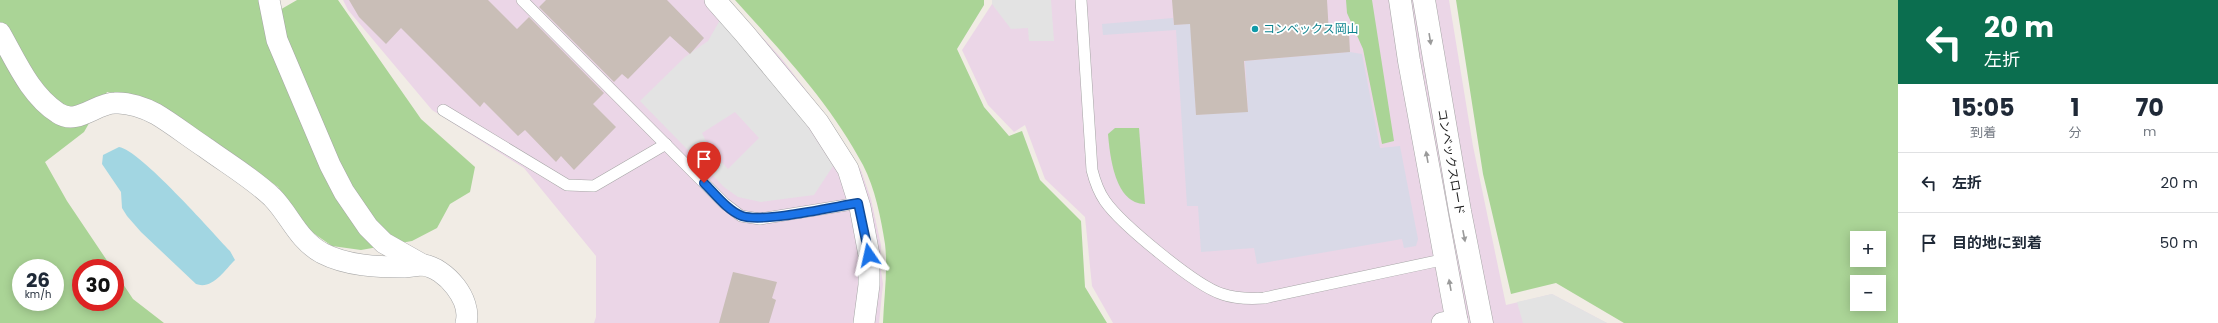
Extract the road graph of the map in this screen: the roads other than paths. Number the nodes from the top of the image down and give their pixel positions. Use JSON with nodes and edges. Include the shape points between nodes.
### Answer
{"nodes":[{"id":1,"x":269,"y":0,"type":"edge"},
{"id":2,"x":522,"y":0,"type":"edge"},
{"id":3,"x":715,"y":0,"type":"edge"},
{"id":4,"x":1081,"y":0,"type":"edge"},
{"id":5,"x":1400,"y":0,"type":"edge"},
{"id":6,"x":1424,"y":0,"type":"edge"},
{"id":7,"x":0,"y":33,"type":"edge"},
{"id":8,"x":443,"y":110,"type":"dead end"},
{"id":9,"x":666,"y":144,"type":"junction"},
{"id":10,"x":858,"y":203,"type":"junction"},
{"id":11,"x":1446,"y":259,"type":"junction"},
{"id":12,"x":423,"y":265,"type":"junction"},
{"id":13,"x":1452,"y":322,"type":"edge"},
{"id":14,"x":466,"y":323,"type":"edge"},
{"id":15,"x":864,"y":323,"type":"edge"},
{"id":16,"x":1482,"y":323,"type":"edge"}],
"edges":[{"from":1,"to":12,"type":"street","via":[[278,40],[330,165],[344,192],[368,227],[384,243]]},
{"from":2,"to":9,"type":"lane"},
{"from":3,"to":10,"type":"street","via":[[818,122],[848,169]]},
{"from":4,"to":11,"type":"lane","via":[[1092,170],[1096,186],[1116,215],[1195,281],[1220,294],[1242,299],[1264,298]]},
{"from":11,"to":5,"type":"street","name":"コンベックスロード","one_way":true},
{"from":6,"to":16,"type":"street","name":"コンベックスロード","one_way":true},
{"from":7,"to":12,"type":"street","via":[[27,82],[59,114],[69,117],[82,115],[114,103],[126,104],[155,114],[257,183],[276,202],[295,230],[321,252],[338,259],[373,267]]},
{"from":8,"to":9,"type":"lane","via":[[567,185],[594,186]]},
{"from":9,"to":10,"type":"lane","via":[[724,203],[741,216],[760,219]]},
{"from":10,"to":15,"type":"street","via":[[869,255],[869,285]]},
{"from":13,"to":11,"type":"street","name":"コンベックスロード","one_way":true},
{"from":12,"to":14,"type":"street","via":[[437,271],[457,288],[466,308]]}]}
